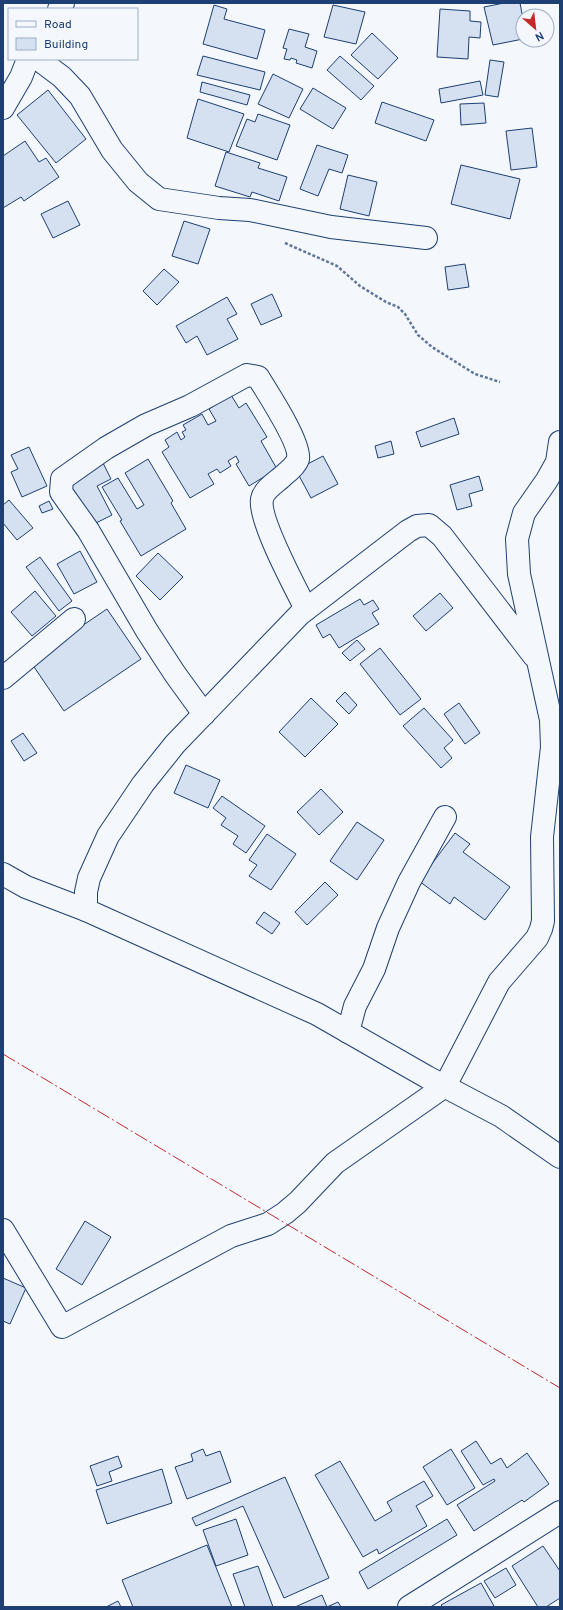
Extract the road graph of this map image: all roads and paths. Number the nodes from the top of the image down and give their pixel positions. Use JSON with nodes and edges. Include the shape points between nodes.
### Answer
{"nodes":[{"id":1,"x":28,"y":60,"type":"edge"},
{"id":2,"x":39,"y":60,"type":"edge"},
{"id":3,"x":3,"y":108,"type":"edge"},
{"id":4,"x":426,"y":238,"type":"dead end"},
{"id":5,"x":283,"y":242,"type":"dead end"},
{"id":6,"x":500,"y":382,"type":"dead end"},
{"id":7,"x":560,"y":442,"type":"edge"},
{"id":8,"x":306,"y":609,"type":"junction"},
{"id":9,"x":74,"y":619,"type":"dead end"},
{"id":10,"x":537,"y":660,"type":"junction"},
{"id":11,"x":3,"y":678,"type":"edge"},
{"id":12,"x":204,"y":714,"type":"junction"},
{"id":13,"x":445,"y":817,"type":"dead end"},
{"id":14,"x":3,"y":874,"type":"edge"},
{"id":15,"x":86,"y":910,"type":"junction"},
{"id":16,"x":348,"y":1032,"type":"junction"},
{"id":17,"x":445,"y":1086,"type":"junction"},
{"id":18,"x":559,"y":1154,"type":"edge"},
{"id":19,"x":3,"y":1230,"type":"edge"},
{"id":20,"x":560,"y":1512,"type":"edge"},
{"id":21,"x":409,"y":1607,"type":"edge"}],
"edges":[{"from":1,"to":3,"type":"street"},
{"from":2,"to":4,"type":"street","via":[[62,77],[80,96],[112,150],[138,182],[159,199],[250,210],[331,227]]},
{"from":5,"to":6,"type":"path","via":[[337,266],[360,286],[398,307],[418,336],[432,347],[475,374]]},
{"from":7,"to":10,"type":"street","via":[[556,462],[524,513],[517,538],[519,574]]},
{"from":8,"to":10,"type":"street","via":[[408,531],[417,526],[429,525],[442,536]]},
{"from":8,"to":12,"type":"street"},
{"from":8,"to":12,"type":"street","via":[[261,510],[262,498],[268,488],[292,468],[298,459],[288,427],[258,377],[247,375],[190,406],[146,425],[106,448],[62,479],[61,492],[88,530],[151,637]]},
{"from":9,"to":11,"type":"street"},
{"from":10,"to":17,"type":"street","via":[[551,720],[552,747],[542,837],[543,921],[537,938],[499,982]]},
{"from":12,"to":15,"type":"street","via":[[175,744],[143,784],[108,836],[89,878]]},
{"from":13,"to":16,"type":"street","via":[[406,888],[388,928],[374,969],[355,1006]]},
{"from":14,"to":15,"type":"street"},
{"from":15,"to":16,"type":"street","via":[[311,1011]]},
{"from":16,"to":17,"type":"street"},
{"from":17,"to":18,"type":"street","via":[[501,1116]]},
{"from":17,"to":19,"type":"street","via":[[335,1163],[298,1202],[268,1224],[231,1236],[62,1327]]},
{"from":20,"to":21,"type":"street"}]}
